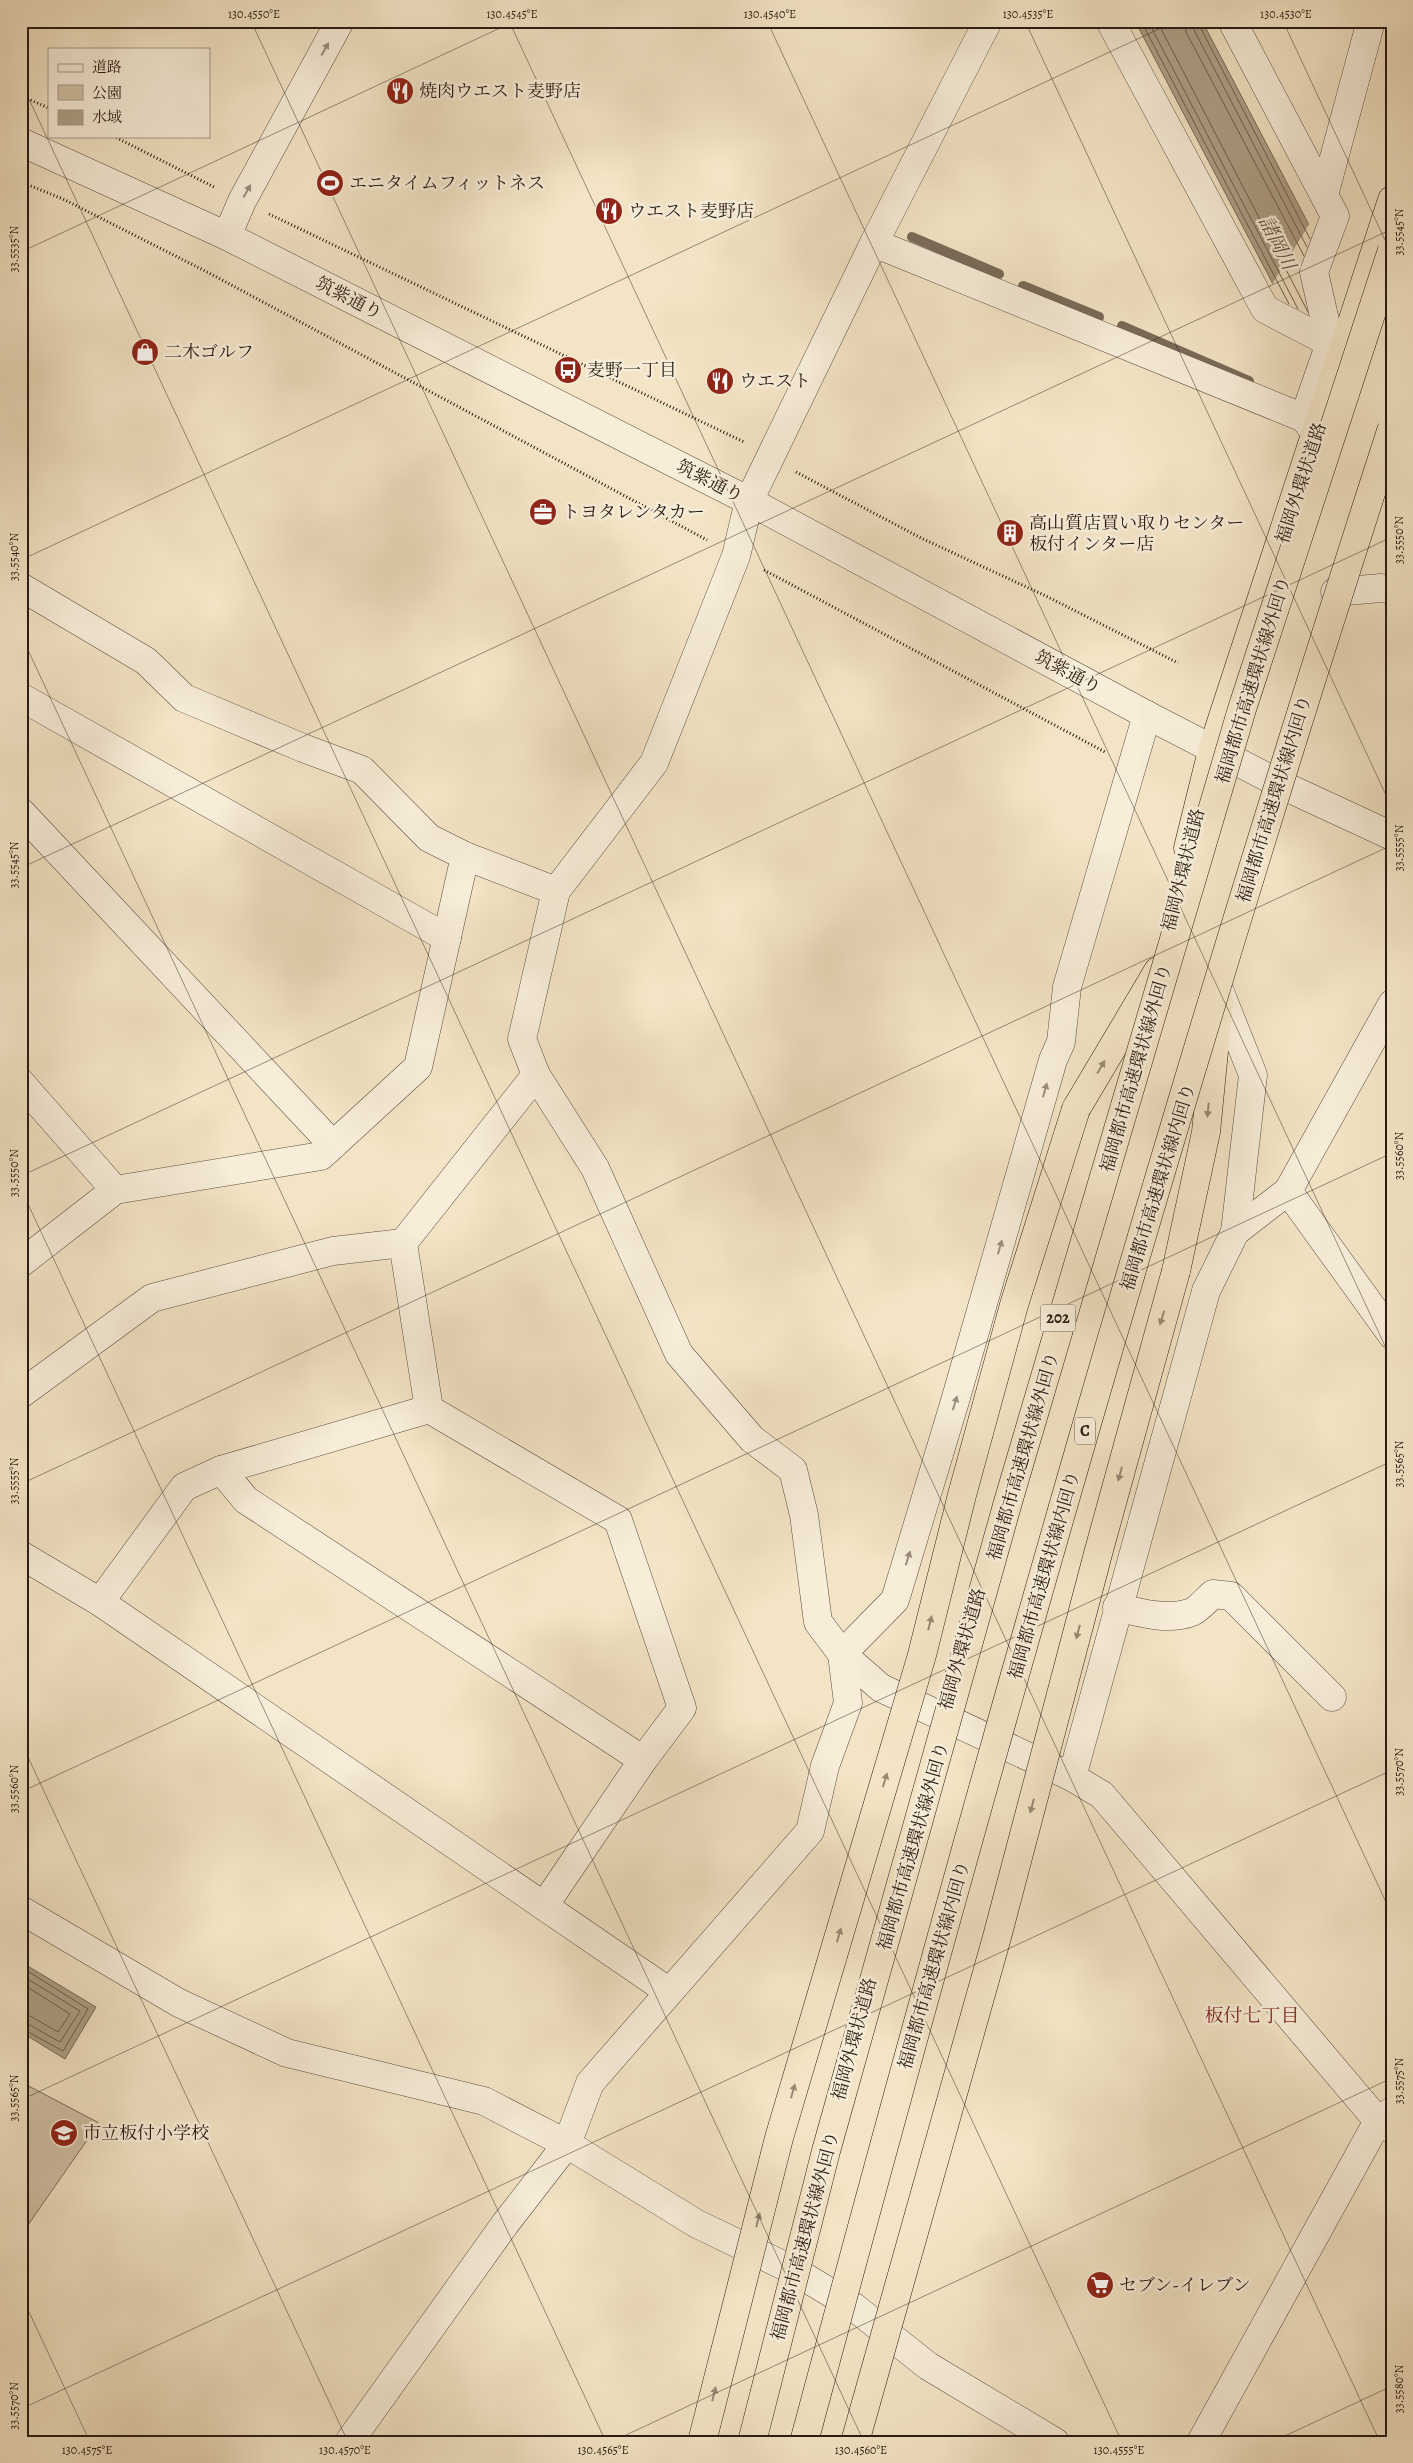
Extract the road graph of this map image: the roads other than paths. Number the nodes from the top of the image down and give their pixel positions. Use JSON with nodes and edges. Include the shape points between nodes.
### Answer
{"nodes":[{"id":1,"x":340,"y":21,"type":"edge"},
{"id":2,"x":988,"y":21,"type":"edge"},
{"id":3,"x":1110,"y":21,"type":"edge"},
{"id":4,"x":1232,"y":21,"type":"edge"},
{"id":5,"x":1371,"y":21,"type":"edge"},
{"id":6,"x":21,"y":142,"type":"edge"},
{"id":7,"x":1324,"y":195,"type":"junction"},
{"id":8,"x":1392,"y":200,"type":"edge"},
{"id":9,"x":227,"y":236,"type":"junction"},
{"id":10,"x":874,"y":243,"type":"junction"},
{"id":11,"x":1392,"y":250,"type":"edge"},
{"id":12,"x":1330,"y":343,"type":"junction"},
{"id":13,"x":1310,"y":427,"type":"junction"},
{"id":14,"x":1392,"y":429,"type":"edge"},
{"id":15,"x":749,"y":501,"type":"junction"},
{"id":16,"x":21,"y":587,"type":"edge"},
{"id":17,"x":1392,"y":590,"type":"edge"},
{"id":18,"x":1335,"y":592,"type":"junction"},
{"id":19,"x":21,"y":697,"type":"edge"},
{"id":20,"x":1146,"y":715,"type":"junction"},
{"id":21,"x":1213,"y":747,"type":"junction"},
{"id":22,"x":1284,"y":786,"type":"junction"},
{"id":23,"x":21,"y":812,"type":"edge"},
{"id":24,"x":1392,"y":836,"type":"edge"},
{"id":25,"x":465,"y":856,"type":"junction"},
{"id":26,"x":556,"y":890,"type":"junction"},
{"id":27,"x":446,"y":938,"type":"junction"},
{"id":28,"x":1158,"y":971,"type":"junction"},
{"id":29,"x":1220,"y":992,"type":"junction"},
{"id":30,"x":1392,"y":1004,"type":"edge"},
{"id":31,"x":536,"y":1075,"type":"junction"},
{"id":32,"x":21,"y":1083,"type":"edge"},
{"id":33,"x":333,"y":1145,"type":"junction"},
{"id":34,"x":115,"y":1190,"type":"junction"},
{"id":35,"x":1288,"y":1191,"type":"junction"},
{"id":36,"x":1235,"y":1232,"type":"junction"},
{"id":37,"x":403,"y":1243,"type":"junction"},
{"id":38,"x":21,"y":1263,"type":"edge"},
{"id":39,"x":1392,"y":1335,"type":"edge"},
{"id":40,"x":21,"y":1394,"type":"edge"},
{"id":41,"x":429,"y":1409,"type":"junction"},
{"id":42,"x":221,"y":1470,"type":"junction"},
{"id":43,"x":21,"y":1555,"type":"edge"},
{"id":44,"x":100,"y":1602,"type":"junction"},
{"id":45,"x":1117,"y":1607,"type":"junction"},
{"id":46,"x":842,"y":1654,"type":"junction"},
{"id":47,"x":1332,"y":1697,"type":"dead end"},
{"id":48,"x":942,"y":1716,"type":"junction"},
{"id":49,"x":1006,"y":1747,"type":"junction"},
{"id":50,"x":642,"y":1760,"type":"junction"},
{"id":51,"x":1072,"y":1777,"type":"junction"},
{"id":52,"x":544,"y":1906,"type":"junction"},
{"id":53,"x":21,"y":1910,"type":"edge"},
{"id":54,"x":997,"y":1937,"type":"junction"},
{"id":55,"x":668,"y":1991,"type":"junction"},
{"id":56,"x":1387,"y":2120,"type":"edge"},
{"id":57,"x":567,"y":2144,"type":"junction"},
{"id":58,"x":793,"y":2270,"type":"junction"},
{"id":59,"x":854,"y":2308,"type":"junction"},
{"id":60,"x":349,"y":2442,"type":"edge"},
{"id":61,"x":702,"y":2442,"type":"edge"},
{"id":62,"x":746,"y":2442,"type":"edge"},
{"id":63,"x":752,"y":2442,"type":"edge"},
{"id":64,"x":804,"y":2442,"type":"edge"},
{"id":65,"x":814,"y":2442,"type":"edge"},
{"id":66,"x":855,"y":2442,"type":"edge"},
{"id":67,"x":872,"y":2442,"type":"edge"},
{"id":68,"x":1055,"y":2442,"type":"edge"},
{"id":69,"x":1201,"y":2442,"type":"edge"}],
"edges":[{"from":9,"to":1,"type":"street","one_way":true,"via":[[242,201]]},
{"from":2,"to":10,"type":"street"},
{"from":3,"to":12,"type":"street","via":[[1266,309]]},
{"from":4,"to":7,"type":"street"},
{"from":5,"to":7,"type":"street"},
{"from":6,"to":9,"type":"street","name":"筑紫通り"},
{"from":7,"to":12,"type":"street","via":[[1335,216],[1314,272]]},
{"from":8,"to":13,"type":"highway","name":"福岡外環状道路","number":"202"},
{"from":9,"to":15,"type":"street","name":"筑紫通り"},
{"from":10,"to":13,"type":"street"},
{"from":10,"to":15,"type":"street"},
{"from":11,"to":63,"type":"highway","name":"福岡都市高速環状線外回り","bridge":true,"via":[[1242,709],[1011,1492],[826,2151]]},
{"from":12,"to":13,"type":"street"},
{"from":13,"to":21,"type":"highway","name":"福岡外環状道路","number":"202"},
{"from":14,"to":18,"type":"highway"},
{"from":14,"to":64,"type":"highway","name":"福岡都市高速環状線内回り","number":"C","bridge":true,"via":[[1295,727],[1062,1510]]},
{"from":15,"to":20,"type":"street","name":"筑紫通り"},
{"from":15,"to":26,"type":"street","via":[[736,556],[654,763]]},
{"from":16,"to":25,"type":"street","via":[[146,661],[184,698],[362,770],[428,838]]},
{"from":17,"to":18,"type":"street"},
{"from":18,"to":22,"type":"highway"},
{"from":19,"to":27,"type":"street"},
{"from":20,"to":21,"type":"street","name":"筑紫通り"},
{"from":46,"to":20,"type":"street","one_way":true,"via":[[895,1600],[1053,1060],[1061,1042],[1067,986]]},
{"from":21,"to":22,"type":"street","name":"筑紫通り"},
{"from":21,"to":28,"type":"highway","name":"福岡外環状道路","number":"202"},
{"from":22,"to":24,"type":"street","name":"筑紫通り"},
{"from":22,"to":29,"type":"highway"},
{"from":23,"to":33,"type":"street"},
{"from":25,"to":26,"type":"street"},
{"from":25,"to":27,"type":"street"},
{"from":26,"to":31,"type":"street","via":[[522,1039]]},
{"from":27,"to":33,"type":"street","via":[[418,1067]]},
{"from":28,"to":48,"type":"highway","name":"福岡外環状道路","number":"202"},
{"from":61,"to":28,"type":"highway","one_way":true,"bridge":true,"via":[[779,2138],[922,1655],[1014,1305],[1076,1109]]},
{"from":29,"to":36,"type":"street","via":[[1253,1075]]},
{"from":29,"to":49,"type":"highway"},
{"from":29,"to":54,"type":"highway","one_way":true,"bridge":true,"via":[[1206,1132],[1176,1271]]},
{"from":30,"to":35,"type":"street"},
{"from":31,"to":37,"type":"street"},
{"from":31,"to":46,"type":"street","via":[[595,1168],[679,1354],[752,1439],[793,1470],[804,1515],[818,1622]]},
{"from":32,"to":34,"type":"street"},
{"from":33,"to":34,"type":"street","via":[[321,1156]]},
{"from":34,"to":38,"type":"street"},
{"from":35,"to":36,"type":"street"},
{"from":35,"to":39,"type":"street"},
{"from":36,"to":45,"type":"street","via":[[1206,1291]]},
{"from":37,"to":40,"type":"street","via":[[332,1251],[152,1298]]},
{"from":37,"to":41,"type":"street"},
{"from":41,"to":42,"type":"street"},
{"from":41,"to":50,"type":"street","via":[[618,1520],[682,1708]]},
{"from":42,"to":44,"type":"street","via":[[184,1487]]},
{"from":42,"to":50,"type":"street","via":[[246,1500]]},
{"from":43,"to":44,"type":"street"},
{"from":44,"to":52,"type":"street"},
{"from":45,"to":47,"type":"street","via":[[1173,1616],[1193,1611],[1213,1594],[1231,1596]]},
{"from":45,"to":51,"type":"street"},
{"from":46,"to":48,"type":"street","via":[[881,1688]]},
{"from":46,"to":55,"type":"street","via":[[848,1703],[825,1766],[810,1831]]},
{"from":48,"to":49,"type":"street"},
{"from":48,"to":58,"type":"highway","name":"福岡外環状道路","number":"202"},
{"from":49,"to":51,"type":"street"},
{"from":49,"to":59,"type":"highway"},
{"from":50,"to":52,"type":"street"},
{"from":51,"to":56,"type":"street","via":[[1102,1795]]},
{"from":52,"to":55,"type":"street"},
{"from":53,"to":57,"type":"street","via":[[179,2003],[287,2053],[484,2101]]},
{"from":54,"to":66,"type":"highway","bridge":true},
{"from":54,"to":67,"type":"highway","bridge":true,"via":[[979,2055]]},
{"from":55,"to":57,"type":"street","via":[[590,2083]]},
{"from":56,"to":69,"type":"street"},
{"from":57,"to":58,"type":"street","via":[[697,2224]]},
{"from":57,"to":60,"type":"street","via":[[499,2232]]},
{"from":58,"to":59,"type":"street"},
{"from":58,"to":62,"type":"highway","name":"福岡外環状道路","number":"202"},
{"from":59,"to":65,"type":"highway"},
{"from":59,"to":68,"type":"street","via":[[928,2366]]}]}
